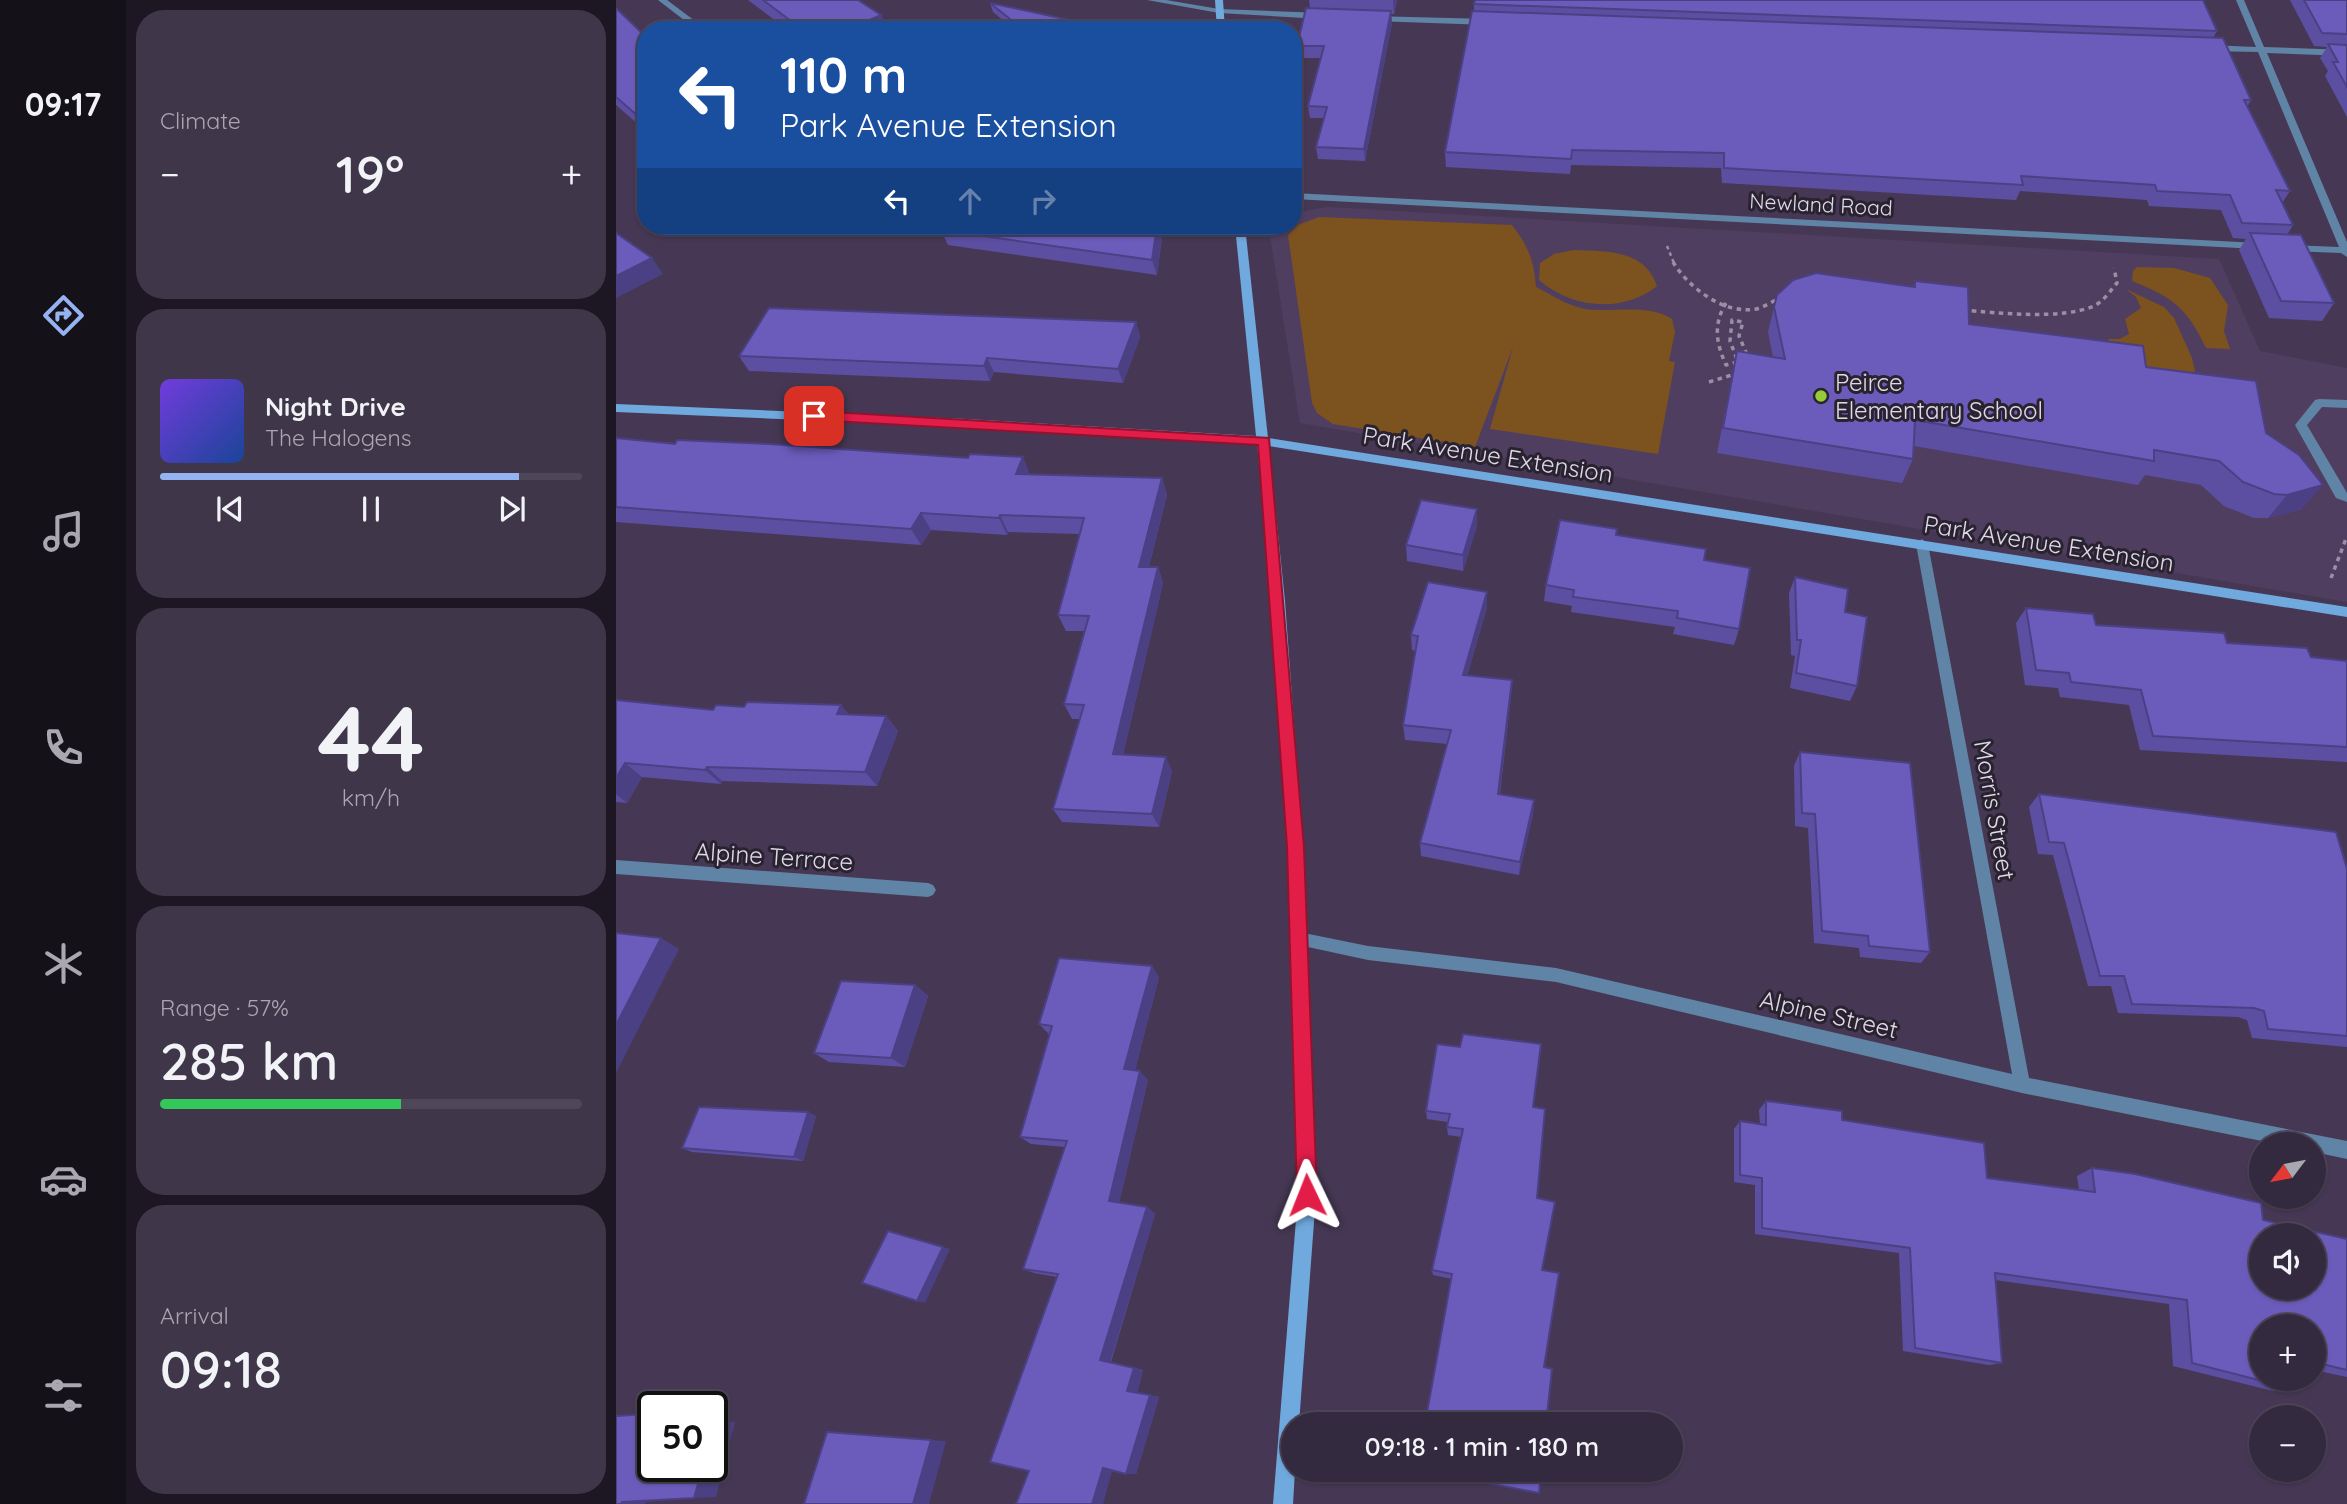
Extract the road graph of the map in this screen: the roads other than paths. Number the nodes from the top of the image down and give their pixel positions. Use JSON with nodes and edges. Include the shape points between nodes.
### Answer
{"nodes":[{"id":1,"x":662,"y":0,"type":"edge"},
{"id":2,"x":1151,"y":0,"type":"edge"},
{"id":3,"x":1219,"y":0,"type":"edge"},
{"id":4,"x":2240,"y":0,"type":"edge"},
{"id":5,"x":1219,"y":11,"type":"junction"},
{"id":6,"x":1327,"y":16,"type":"edge"},
{"id":7,"x":1368,"y":18,"type":"edge"},
{"id":8,"x":691,"y":21,"type":"edge"},
{"id":9,"x":1220,"y":21,"type":"edge"},
{"id":10,"x":1507,"y":23,"type":"edge"},
{"id":11,"x":2198,"y":47,"type":"edge"},
{"id":12,"x":2261,"y":50,"type":"junction"},
{"id":13,"x":2347,"y":53,"type":"edge"},
{"id":14,"x":1302,"y":196,"type":"edge"},
{"id":15,"x":1241,"y":235,"type":"edge"},
{"id":16,"x":2265,"y":246,"type":"edge"},
{"id":17,"x":2278,"y":247,"type":"edge"},
{"id":18,"x":2346,"y":252,"type":"edge"},
{"id":19,"x":2347,"y":404,"type":"edge"},
{"id":20,"x":616,"y":408,"type":"edge"},
{"id":21,"x":1264,"y":441,"type":"junction"},
{"id":22,"x":2347,"y":498,"type":"edge"},
{"id":23,"x":1922,"y":544,"type":"junction"},
{"id":24,"x":2347,"y":612,"type":"edge"},
{"id":25,"x":616,"y":867,"type":"edge"},
{"id":26,"x":928,"y":890,"type":"dead end"},
{"id":27,"x":1299,"y":939,"type":"junction"},
{"id":28,"x":2022,"y":1085,"type":"junction"},
{"id":29,"x":2347,"y":1150,"type":"edge"},
{"id":30,"x":1283,"y":1504,"type":"edge"}],
"edges":[{"from":1,"to":8,"type":"street"},
{"from":2,"to":5,"type":"street"},
{"from":3,"to":5,"type":"main road"},
{"from":4,"to":12,"type":"street"},
{"from":5,"to":6,"type":"street"},
{"from":5,"to":9,"type":"main road"},
{"from":7,"to":10,"type":"street"},
{"from":11,"to":12,"type":"street"},
{"from":12,"to":13,"type":"street"},
{"from":12,"to":18,"type":"street"},
{"from":14,"to":16,"type":"street","name":"Newland Road"},
{"from":15,"to":21,"type":"main road"},
{"from":17,"to":18,"type":"street"},
{"from":19,"to":22,"type":"street","via":[[2319,403],[2301,425],[2340,495]]},
{"from":20,"to":21,"type":"main road","name":"Park Avenue Extension"},
{"from":21,"to":23,"type":"main road","name":"Park Avenue Extension"},
{"from":21,"to":27,"type":"main road","via":[[1279,601]]},
{"from":23,"to":24,"type":"main road","name":"Park Avenue Extension"},
{"from":23,"to":28,"type":"street","name":"Morris Street"},
{"from":25,"to":26,"type":"street","name":"Alpine Terrace"},
{"from":27,"to":28,"type":"street","name":"Alpine Street","via":[[1368,953],[1556,975]]},
{"from":27,"to":30,"type":"main road","via":[[1307,1195]]},
{"from":28,"to":29,"type":"street","name":"Alpine Street"}]}
